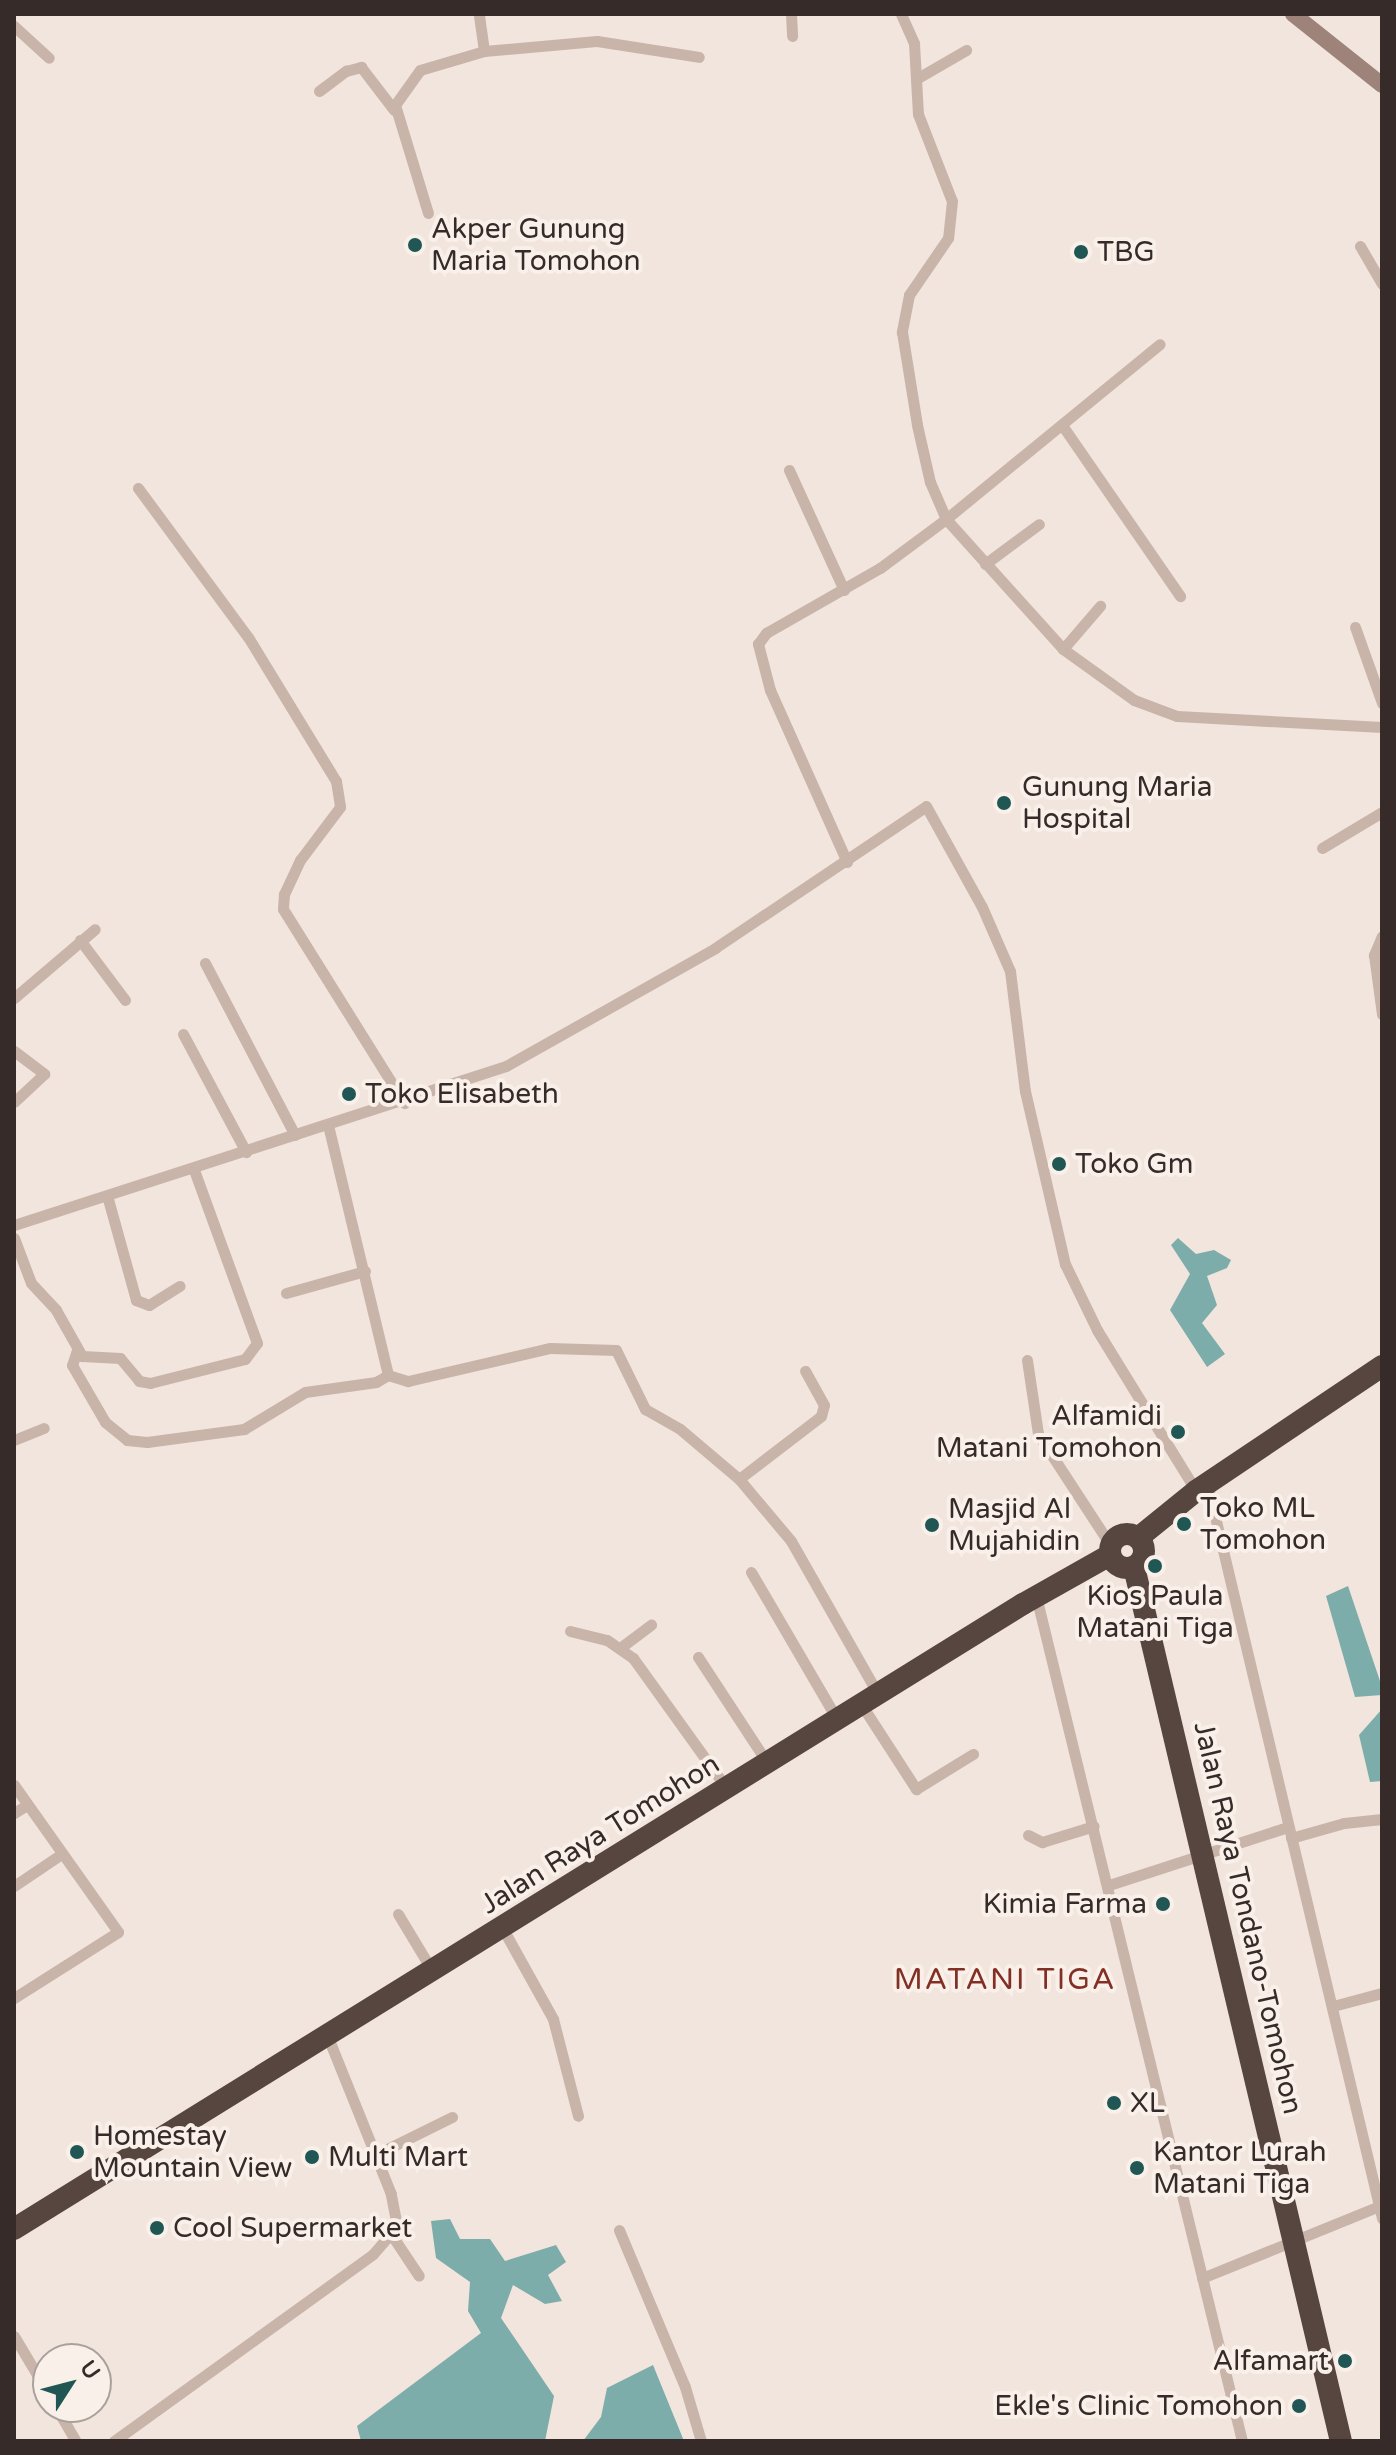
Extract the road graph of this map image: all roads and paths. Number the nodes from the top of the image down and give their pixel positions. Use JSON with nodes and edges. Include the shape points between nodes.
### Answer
{"nodes":[{"id":1,"x":479,"y":14,"type":"edge"},
{"id":2,"x":791,"y":14,"type":"edge"},
{"id":3,"x":901,"y":14,"type":"edge"},
{"id":4,"x":1293,"y":14,"type":"edge"},
{"id":5,"x":14,"y":26,"type":"edge"},
{"id":6,"x":792,"y":36,"type":"dead end"},
{"id":7,"x":966,"y":50,"type":"dead end"},
{"id":8,"x":484,"y":51,"type":"junction"},
{"id":9,"x":699,"y":57,"type":"dead end"},
{"id":10,"x":49,"y":58,"type":"dead end"},
{"id":11,"x":916,"y":79,"type":"junction"},
{"id":12,"x":1376,"y":80,"type":"edge"},
{"id":13,"x":319,"y":91,"type":"dead end"},
{"id":14,"x":394,"y":110,"type":"junction"},
{"id":15,"x":428,"y":213,"type":"dead end"},
{"id":16,"x":1360,"y":246,"type":"dead end"},
{"id":17,"x":1382,"y":284,"type":"edge"},
{"id":18,"x":1160,"y":344,"type":"dead end"},
{"id":19,"x":1062,"y":425,"type":"junction"},
{"id":20,"x":789,"y":470,"type":"dead end"},
{"id":21,"x":138,"y":488,"type":"dead end"},
{"id":22,"x":946,"y":519,"type":"junction"},
{"id":23,"x":1039,"y":524,"type":"dead end"},
{"id":24,"x":985,"y":564,"type":"junction"},
{"id":25,"x":844,"y":590,"type":"junction"},
{"id":26,"x":1180,"y":596,"type":"dead end"},
{"id":27,"x":1100,"y":606,"type":"dead end"},
{"id":28,"x":1355,"y":627,"type":"dead end"},
{"id":29,"x":1063,"y":649,"type":"junction"},
{"id":30,"x":1382,"y":703,"type":"edge"},
{"id":31,"x":1382,"y":727,"type":"edge"},
{"id":32,"x":1382,"y":812,"type":"edge"},
{"id":33,"x":1322,"y":848,"type":"dead end"},
{"id":34,"x":847,"y":862,"type":"junction"},
{"id":35,"x":95,"y":929,"type":"dead end"},
{"id":36,"x":1382,"y":936,"type":"edge"},
{"id":37,"x":80,"y":940,"type":"junction"},
{"id":38,"x":205,"y":963,"type":"dead end"},
{"id":39,"x":14,"y":998,"type":"edge"},
{"id":40,"x":125,"y":1000,"type":"dead end"},
{"id":41,"x":1382,"y":1014,"type":"edge"},
{"id":42,"x":183,"y":1034,"type":"dead end"},
{"id":43,"x":14,"y":1051,"type":"edge"},
{"id":44,"x":14,"y":1102,"type":"edge"},
{"id":45,"x":404,"y":1103,"type":"junction"},
{"id":46,"x":328,"y":1125,"type":"junction"},
{"id":47,"x":295,"y":1135,"type":"junction"},
{"id":48,"x":246,"y":1152,"type":"junction"},
{"id":49,"x":194,"y":1170,"type":"junction"},
{"id":50,"x":108,"y":1199,"type":"junction"},
{"id":51,"x":14,"y":1225,"type":"edge"},
{"id":52,"x":14,"y":1238,"type":"edge"},
{"id":53,"x":365,"y":1271,"type":"junction"},
{"id":54,"x":180,"y":1286,"type":"dead end"},
{"id":55,"x":286,"y":1293,"type":"dead end"},
{"id":56,"x":77,"y":1350,"type":"junction"},
{"id":57,"x":1027,"y":1360,"type":"dead end"},
{"id":58,"x":1382,"y":1366,"type":"edge"},
{"id":59,"x":805,"y":1371,"type":"dead end"},
{"id":60,"x":388,"y":1375,"type":"junction"},
{"id":61,"x":44,"y":1428,"type":"dead end"},
{"id":62,"x":14,"y":1440,"type":"edge"},
{"id":63,"x":739,"y":1479,"type":"junction"},
{"id":64,"x":1202,"y":1487,"type":"junction"},
{"id":65,"x":1138,"y":1538,"type":"junction"},
{"id":66,"x":1110,"y":1550,"type":"junction"},
{"id":67,"x":1134,"y":1567,"type":"junction"},
{"id":68,"x":751,"y":1572,"type":"dead end"},
{"id":69,"x":1036,"y":1596,"type":"junction"},
{"id":70,"x":651,"y":1625,"type":"dead end"},
{"id":71,"x":570,"y":1631,"type":"dead end"},
{"id":72,"x":620,"y":1648,"type":"junction"},
{"id":73,"x":698,"y":1657,"type":"dead end"},
{"id":74,"x":871,"y":1702,"type":"junction"},
{"id":75,"x":838,"y":1722,"type":"junction"},
{"id":76,"x":973,"y":1754,"type":"dead end"},
{"id":77,"x":769,"y":1765,"type":"junction"},
{"id":78,"x":14,"y":1785,"type":"edge"},
{"id":79,"x":727,"y":1790,"type":"junction"},
{"id":80,"x":27,"y":1805,"type":"junction"},
{"id":81,"x":14,"y":1813,"type":"edge"},
{"id":82,"x":1382,"y":1819,"type":"edge"},
{"id":83,"x":1094,"y":1826,"type":"junction"},
{"id":84,"x":1289,"y":1832,"type":"junction"},
{"id":85,"x":1028,"y":1835,"type":"dead end"},
{"id":86,"x":1201,"y":1852,"type":"junction"},
{"id":87,"x":60,"y":1855,"type":"junction"},
{"id":88,"x":1109,"y":1885,"type":"junction"},
{"id":89,"x":14,"y":1886,"type":"edge"},
{"id":90,"x":398,"y":1914,"type":"dead end"},
{"id":91,"x":503,"y":1929,"type":"junction"},
{"id":92,"x":433,"y":1972,"type":"junction"},
{"id":93,"x":1382,"y":1993,"type":"edge"},
{"id":94,"x":14,"y":1998,"type":"edge"},
{"id":95,"x":1333,"y":2006,"type":"junction"},
{"id":96,"x":328,"y":2037,"type":"junction"},
{"id":97,"x":578,"y":2116,"type":"dead end"},
{"id":98,"x":452,"y":2117,"type":"dead end"},
{"id":99,"x":375,"y":2155,"type":"junction"},
{"id":100,"x":1381,"y":2210,"type":"edge"},
{"id":101,"x":14,"y":2229,"type":"edge"},
{"id":102,"x":619,"y":2230,"type":"dead end"},
{"id":103,"x":391,"y":2234,"type":"junction"},
{"id":104,"x":1296,"y":2241,"type":"junction"},
{"id":105,"x":419,"y":2276,"type":"dead end"},
{"id":106,"x":1202,"y":2278,"type":"junction"},
{"id":107,"x":14,"y":2336,"type":"edge"},
{"id":108,"x":32,"y":2366,"type":"edge"},
{"id":109,"x":65,"y":2423,"type":"edge"},
{"id":110,"x":76,"y":2441,"type":"edge"},
{"id":111,"x":114,"y":2441,"type":"edge"},
{"id":112,"x":701,"y":2441,"type":"edge"},
{"id":113,"x":1242,"y":2441,"type":"edge"},
{"id":114,"x":1341,"y":2441,"type":"edge"}],
"edges":[{"from":1,"to":8,"type":"street"},
{"from":2,"to":6,"type":"street"},
{"from":3,"to":11,"type":"street","via":[[914,43]]},
{"from":4,"to":12,"type":"main road"},
{"from":5,"to":10,"type":"street"},
{"from":7,"to":11,"type":"street"},
{"from":8,"to":9,"type":"street","via":[[597,41]]},
{"from":8,"to":14,"type":"street","via":[[420,70],[406,84]]},
{"from":11,"to":22,"type":"street","via":[[918,114],[947,185],[953,217],[938,258],[909,295],[902,332],[917,425]]},
{"from":13,"to":14,"type":"street","via":[[361,67]]},
{"from":14,"to":15,"type":"street"},
{"from":16,"to":17,"type":"street"},
{"from":18,"to":19,"type":"street"},
{"from":19,"to":22,"type":"street"},
{"from":19,"to":26,"type":"street"},
{"from":20,"to":25,"type":"street"},
{"from":21,"to":45,"type":"street","via":[[248,637],[336,781],[340,807],[300,860],[283,909]]},
{"from":22,"to":24,"type":"street"},
{"from":22,"to":25,"type":"street"},
{"from":23,"to":24,"type":"street"},
{"from":24,"to":29,"type":"street"},
{"from":25,"to":34,"type":"street","via":[[766,633],[758,649],[775,702]]},
{"from":27,"to":29,"type":"street"},
{"from":28,"to":30,"type":"street"},
{"from":29,"to":31,"type":"street","via":[[1134,700],[1177,716]]},
{"from":32,"to":33,"type":"street"},
{"from":34,"to":45,"type":"street","via":[[715,948],[544,1048]]},
{"from":34,"to":64,"type":"street","via":[[921,808],[926,806],[937,824],[1010,971],[1025,1091],[1065,1264],[1097,1330]]},
{"from":35,"to":37,"type":"street"},
{"from":36,"to":41,"type":"street","via":[[1374,955]]},
{"from":37,"to":39,"type":"street"},
{"from":37,"to":40,"type":"street"},
{"from":38,"to":47,"type":"street"},
{"from":42,"to":48,"type":"street"},
{"from":43,"to":44,"type":"street","via":[[44,1074]]},
{"from":45,"to":46,"type":"street"},
{"from":46,"to":47,"type":"street"},
{"from":46,"to":53,"type":"street"},
{"from":47,"to":48,"type":"street"},
{"from":48,"to":49,"type":"street"},
{"from":49,"to":50,"type":"street"},
{"from":49,"to":56,"type":"street","via":[[257,1349],[245,1359],[150,1383],[139,1381],[120,1358],[90,1359]]},
{"from":50,"to":51,"type":"street"},
{"from":50,"to":54,"type":"street","via":[[136,1300],[149,1305]]},
{"from":52,"to":56,"type":"street","via":[[31,1283],[56,1310]]},
{"from":53,"to":55,"type":"street"},
{"from":53,"to":60,"type":"street"},
{"from":56,"to":60,"type":"street","via":[[72,1365],[105,1422],[127,1440],[147,1442],[244,1429],[305,1392],[376,1382]]},
{"from":57,"to":66,"type":"street","via":[[1038,1434]]},
{"from":58,"to":64,"type":"highway","name":"Jalan Raya Tomohon"},
{"from":59,"to":63,"type":"street","via":[[824,1405],[821,1416]]},
{"from":60,"to":63,"type":"street","via":[[408,1381],[521,1351],[608,1347],[622,1358],[645,1409],[688,1435]]},
{"from":61,"to":62,"type":"street"},
{"from":63,"to":74,"type":"street","via":[[791,1541]]},
{"from":64,"to":65,"type":"highway","name":"Jalan Raya Tomohon"},
{"from":64,"to":84,"type":"street"},
{"from":65,"to":66,"type":"highway","name":"Jalan Raya Tomohon","via":[[1120,1535]]},
{"from":65,"to":67,"type":"highway","via":[[1144,1556]]},
{"from":66,"to":67,"type":"highway","via":[[1120,1566]]},
{"from":66,"to":69,"type":"highway","name":"Jalan Raya Tomohon"},
{"from":67,"to":86,"type":"highway","name":"Jalan Raya Tondano-Tomohon"},
{"from":68,"to":75,"type":"street"},
{"from":69,"to":74,"type":"highway","name":"Jalan Raya Tomohon"},
{"from":69,"to":83,"type":"street"},
{"from":70,"to":72,"type":"street"},
{"from":71,"to":72,"type":"street"},
{"from":72,"to":79,"type":"street","via":[[650,1680]]},
{"from":73,"to":77,"type":"street"},
{"from":74,"to":75,"type":"highway","name":"Jalan Raya Tomohon"},
{"from":74,"to":76,"type":"street","via":[[916,1789]]},
{"from":75,"to":77,"type":"highway","name":"Jalan Raya Tomohon"},
{"from":77,"to":79,"type":"highway","name":"Jalan Raya Tomohon"},
{"from":78,"to":80,"type":"street"},
{"from":79,"to":91,"type":"highway","name":"Jalan Raya Tomohon"},
{"from":80,"to":81,"type":"street"},
{"from":80,"to":87,"type":"street"},
{"from":82,"to":84,"type":"street"},
{"from":83,"to":85,"type":"street","via":[[1042,1842]]},
{"from":83,"to":88,"type":"street"},
{"from":84,"to":86,"type":"street"},
{"from":84,"to":95,"type":"street"},
{"from":86,"to":88,"type":"street"},
{"from":86,"to":104,"type":"highway","name":"Jalan Raya Tondano-Tomohon","via":[[1265,2133]]},
{"from":87,"to":89,"type":"street"},
{"from":87,"to":94,"type":"street","via":[[118,1932]]},
{"from":88,"to":106,"type":"street"},
{"from":90,"to":92,"type":"street"},
{"from":91,"to":92,"type":"highway","name":"Jalan Raya Tomohon"},
{"from":91,"to":97,"type":"street","via":[[553,2019]]},
{"from":92,"to":96,"type":"highway","name":"Jalan Raya Tomohon"},
{"from":93,"to":95,"type":"street"},
{"from":95,"to":100,"type":"street"},
{"from":96,"to":99,"type":"street"},
{"from":96,"to":101,"type":"highway","name":"Jalan Raya Tomohon"},
{"from":98,"to":99,"type":"street"},
{"from":99,"to":103,"type":"street","via":[[396,2211]]},
{"from":100,"to":104,"type":"street"},
{"from":102,"to":112,"type":"street","via":[[685,2387]]},
{"from":103,"to":105,"type":"street"},
{"from":103,"to":111,"type":"street","via":[[373,2254]]},
{"from":104,"to":106,"type":"street"},
{"from":104,"to":114,"type":"highway","name":"Jalan Raya Tondano-Tomohon"},
{"from":106,"to":113,"type":"street"},
{"from":107,"to":108,"type":"street"},
{"from":109,"to":110,"type":"street"}]}
